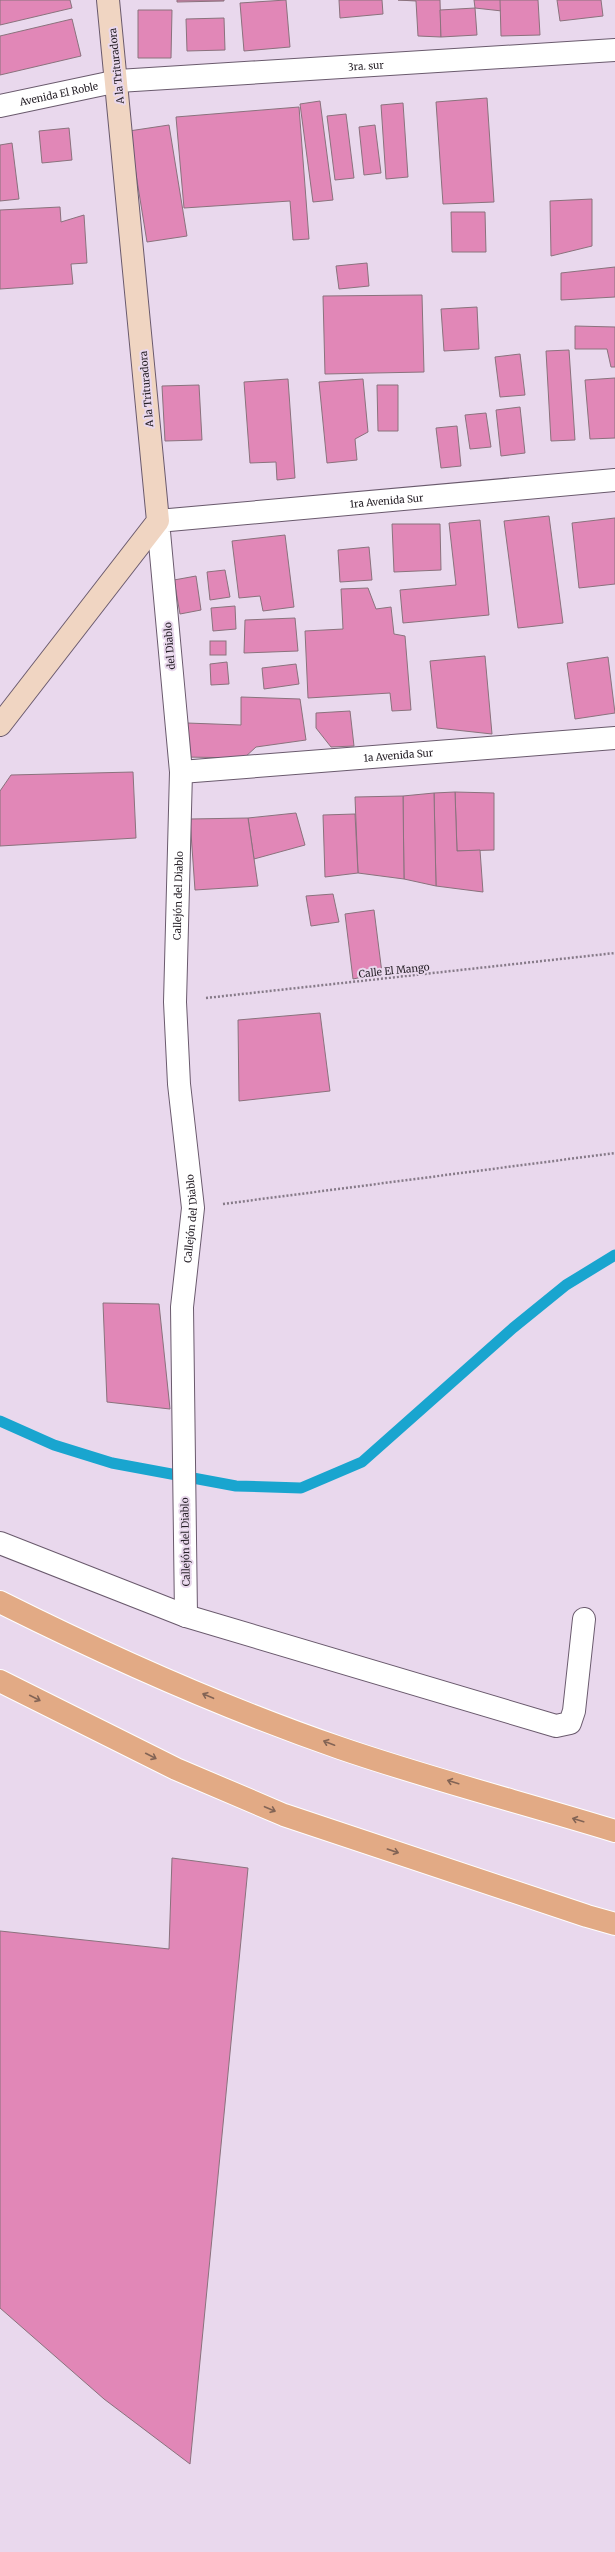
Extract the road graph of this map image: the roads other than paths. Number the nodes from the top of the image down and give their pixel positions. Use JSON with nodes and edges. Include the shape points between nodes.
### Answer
{"nodes":[{"id":1,"x":108,"y":0,"type":"edge"},
{"id":2,"x":615,"y":50,"type":"edge"},
{"id":3,"x":118,"y":81,"type":"junction"},
{"id":4,"x":0,"y":106,"type":"edge"},
{"id":5,"x":615,"y":480,"type":"edge"},
{"id":6,"x":158,"y":521,"type":"junction"},
{"id":7,"x":0,"y":725,"type":"edge"},
{"id":8,"x":615,"y":738,"type":"edge"},
{"id":9,"x":181,"y":772,"type":"junction"},
{"id":10,"x":0,"y":1543,"type":"edge"},
{"id":11,"x":0,"y":1602,"type":"edge"},
{"id":12,"x":186,"y":1616,"type":"junction"},
{"id":13,"x":584,"y":1619,"type":"dead end"},
{"id":14,"x":0,"y":1681,"type":"edge"},
{"id":15,"x":615,"y":1831,"type":"edge"},
{"id":16,"x":615,"y":1924,"type":"edge"}],
"edges":[{"from":1,"to":3,"type":"street","name":"A la Trituradora"},
{"from":2,"to":3,"type":"street","name":"3ra. sur"},
{"from":3,"to":4,"type":"street","name":"Avenida El Roble"},
{"from":3,"to":6,"type":"street","name":"A la Trituradora"},
{"from":5,"to":6,"type":"street","name":"1ra Avenida Sur"},
{"from":6,"to":7,"type":"street"},
{"from":6,"to":9,"type":"street","name":"del Diablo"},
{"from":8,"to":9,"type":"street","name":"1a Avenida Sur"},
{"from":9,"to":12,"type":"street","name":"Callejón del Diablo","via":[[175,1002],[179,1084],[193,1208],[182,1307]]},
{"from":10,"to":12,"type":"street"},
{"from":15,"to":11,"type":"main road","one_way":true,"via":[[340,1748],[217,1700],[60,1632]]},
{"from":12,"to":13,"type":"street","via":[[556,1726],[570,1723],[574,1711]]},
{"from":14,"to":16,"type":"main road","one_way":true,"via":[[176,1769],[284,1815]]}]}
